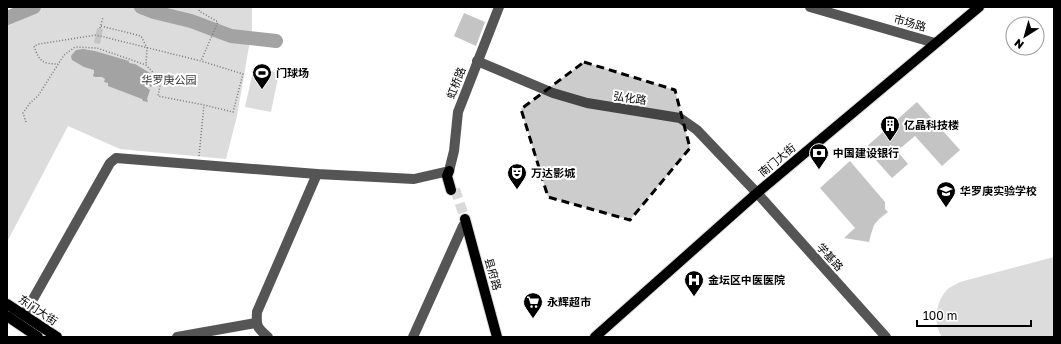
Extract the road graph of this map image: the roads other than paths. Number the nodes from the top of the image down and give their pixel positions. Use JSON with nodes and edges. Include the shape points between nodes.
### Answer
{"nodes":[{"id":1,"x":499,"y":7,"type":"edge"},
{"id":2,"x":810,"y":7,"type":"edge"},
{"id":3,"x":979,"y":7,"type":"edge"},
{"id":4,"x":935,"y":43,"type":"junction"},
{"id":5,"x":477,"y":61,"type":"junction"},
{"id":6,"x":449,"y":171,"type":"junction"},
{"id":7,"x":317,"y":174,"type":"junction"},
{"id":8,"x":453,"y":189,"type":"tunnel mouth"},
{"id":9,"x":757,"y":193,"type":"junction"},
{"id":10,"x":463,"y":221,"type":"junction"},
{"id":11,"x":7,"y":304,"type":"edge"},
{"id":12,"x":24,"y":315,"type":"junction"},
{"id":13,"x":7,"y":316,"type":"edge"},
{"id":14,"x":256,"y":323,"type":"junction"},
{"id":15,"x":38,"y":337,"type":"edge"},
{"id":16,"x":57,"y":337,"type":"edge"},
{"id":17,"x":177,"y":337,"type":"edge"},
{"id":18,"x":268,"y":337,"type":"edge"},
{"id":19,"x":413,"y":337,"type":"edge"},
{"id":20,"x":493,"y":337,"type":"edge"},
{"id":21,"x":497,"y":337,"type":"edge"},
{"id":22,"x":595,"y":337,"type":"edge"},
{"id":23,"x":886,"y":337,"type":"edge"}],
"edges":[{"from":1,"to":5,"type":"street","name":"虹桥路"},
{"from":2,"to":4,"type":"street","name":"市场路"},
{"from":3,"to":4,"type":"main road","name":"南门大街"},
{"from":4,"to":9,"type":"main road","name":"南门大街"},
{"from":5,"to":6,"type":"street","name":"虹桥路","via":[[458,112]]},
{"from":5,"to":9,"type":"street","name":"弘化路","via":[[553,93],[587,103],[680,118],[697,130]]},
{"from":6,"to":7,"type":"street","via":[[414,178]]},
{"from":6,"to":8,"type":"main road"},
{"from":7,"to":12,"type":"street","via":[[116,158],[110,162]]},
{"from":7,"to":14,"type":"street","via":[[257,312]]},
{"from":9,"to":22,"type":"main road","name":"南门大街"},
{"from":9,"to":23,"type":"street","name":"学基路"},
{"from":10,"to":19,"type":"street"},
{"from":10,"to":20,"type":"main road","name":"县府路"},
{"from":10,"to":21,"type":"main road","name":"县府路"},
{"from":11,"to":12,"type":"main road","name":"东门大街"},
{"from":12,"to":16,"type":"main road","name":"东门大街"},
{"from":13,"to":15,"type":"main road","name":"东门大街"},
{"from":14,"to":17,"type":"street"},
{"from":14,"to":18,"type":"street","via":[[259,330]]}]}
